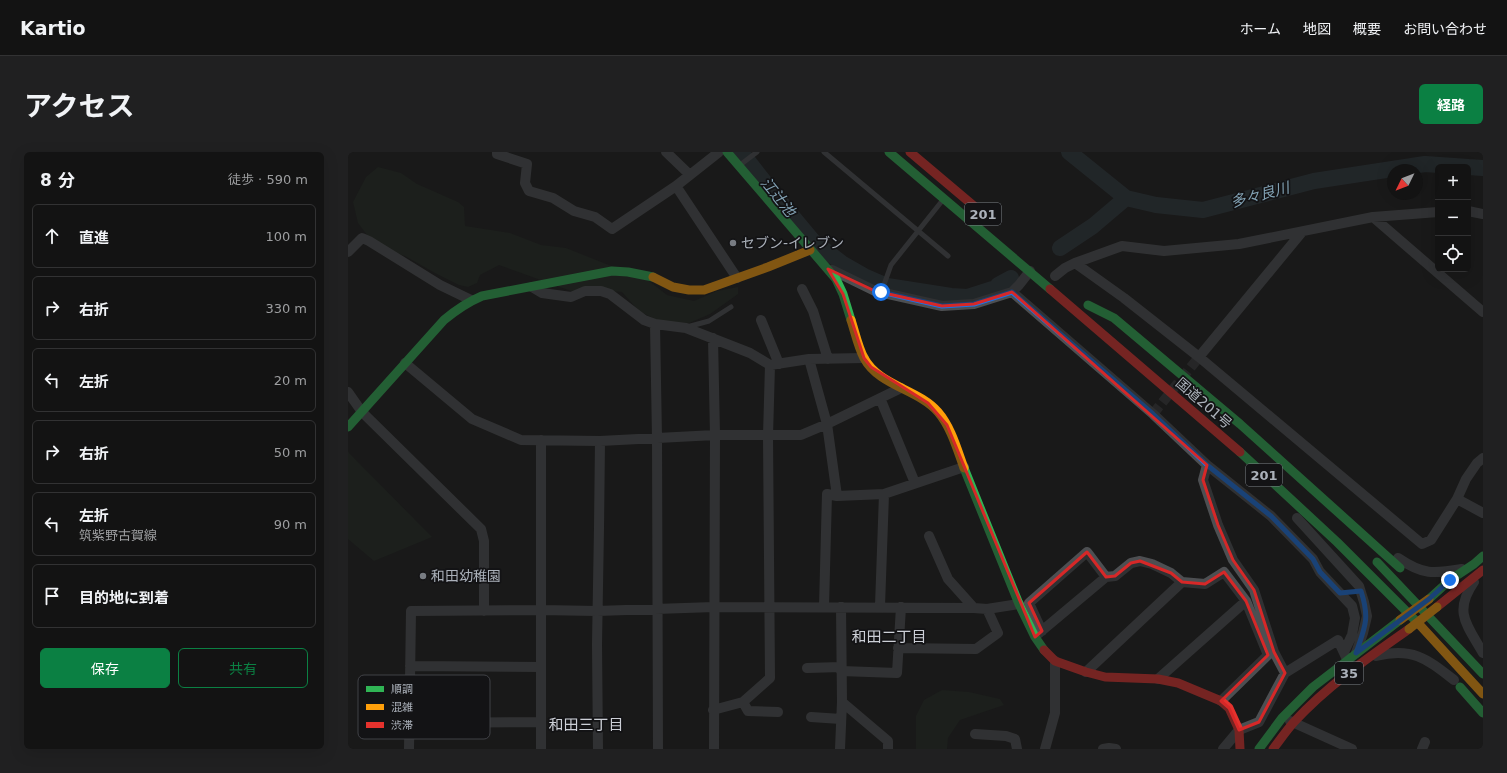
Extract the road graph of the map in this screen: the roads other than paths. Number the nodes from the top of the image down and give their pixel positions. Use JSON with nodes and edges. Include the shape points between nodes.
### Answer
{"nodes":[{"id":1,"x":497,"y":152,"type":"edge"},
{"id":2,"x":666,"y":152,"type":"edge"},
{"id":3,"x":719,"y":152,"type":"edge"},
{"id":4,"x":727,"y":152,"type":"edge"},
{"id":5,"x":757,"y":152,"type":"edge"},
{"id":6,"x":824,"y":152,"type":"edge"},
{"id":7,"x":889,"y":152,"type":"edge"},
{"id":8,"x":910,"y":152,"type":"edge"},
{"id":9,"x":739,"y":165,"type":"junction"},
{"id":10,"x":690,"y":175,"type":"junction"},
{"id":11,"x":676,"y":186,"type":"junction"},
{"id":12,"x":944,"y":198,"type":"junction"},
{"id":13,"x":1435,"y":212,"type":"edge"},
{"id":14,"x":1471,"y":212,"type":"edge"},
{"id":15,"x":1483,"y":214,"type":"edge"},
{"id":16,"x":986,"y":216,"type":"dead end"},
{"id":17,"x":1373,"y":218,"type":"junction"},
{"id":18,"x":918,"y":231,"type":"junction"},
{"id":19,"x":1302,"y":232,"type":"junction"},
{"id":20,"x":810,"y":250,"type":"junction"},
{"id":21,"x":348,"y":252,"type":"edge"},
{"id":22,"x":948,"y":256,"type":"dead end"},
{"id":23,"x":1075,"y":263,"type":"junction"},
{"id":24,"x":828,"y":269,"type":"junction"},
{"id":25,"x":1030,"y":271,"type":"junction"},
{"id":26,"x":1055,"y":276,"type":"dead end"},
{"id":27,"x":737,"y":278,"type":"junction"},
{"id":28,"x":532,"y":287,"type":"junction"},
{"id":29,"x":802,"y":289,"type":"dead end"},
{"id":30,"x":881,"y":292,"type":"junction"},
{"id":31,"x":1012,"y":292,"type":"junction"},
{"id":32,"x":471,"y":300,"type":"junction"},
{"id":33,"x":731,"y":307,"type":"dead end"},
{"id":34,"x":1072,"y":307,"type":"junction"},
{"id":35,"x":1483,"y":312,"type":"edge"},
{"id":36,"x":761,"y":320,"type":"dead end"},
{"id":37,"x":655,"y":324,"type":"junction"},
{"id":38,"x":686,"y":328,"type":"junction"},
{"id":39,"x":712,"y":338,"type":"junction"},
{"id":40,"x":1199,"y":357,"type":"junction"},
{"id":41,"x":864,"y":358,"type":"junction"},
{"id":42,"x":809,"y":359,"type":"junction"},
{"id":43,"x":828,"y":359,"type":"junction"},
{"id":44,"x":405,"y":363,"type":"junction"},
{"id":45,"x":774,"y":365,"type":"junction"},
{"id":46,"x":901,"y":388,"type":"junction"},
{"id":47,"x":348,"y":392,"type":"edge"},
{"id":48,"x":880,"y":398,"type":"junction"},
{"id":49,"x":362,"y":412,"type":"junction"},
{"id":50,"x":1218,"y":417,"type":"dead end"},
{"id":51,"x":827,"y":424,"type":"junction"},
{"id":52,"x":348,"y":427,"type":"edge"},
{"id":53,"x":1197,"y":427,"type":"dead end"},
{"id":54,"x":715,"y":435,"type":"junction"},
{"id":55,"x":768,"y":436,"type":"junction"},
{"id":56,"x":657,"y":438,"type":"junction"},
{"id":57,"x":541,"y":440,"type":"junction"},
{"id":58,"x":600,"y":441,"type":"junction"},
{"id":59,"x":1483,"y":458,"type":"edge"},
{"id":60,"x":1207,"y":465,"type":"junction"},
{"id":61,"x":964,"y":467,"type":"junction"},
{"id":62,"x":915,"y":484,"type":"junction"},
{"id":63,"x":884,"y":494,"type":"junction"},
{"id":64,"x":837,"y":496,"type":"junction"},
{"id":65,"x":1457,"y":499,"type":"junction"},
{"id":66,"x":1483,"y":513,"type":"edge"},
{"id":67,"x":1294,"y":515,"type":"dead end"},
{"id":68,"x":930,"y":536,"type":"dead end"},
{"id":69,"x":1368,"y":538,"type":"junction"},
{"id":70,"x":1483,"y":556,"type":"edge"},
{"id":71,"x":1371,"y":557,"type":"dead end"},
{"id":72,"x":1467,"y":569,"type":"junction"},
{"id":73,"x":1481,"y":572,"type":"edge"},
{"id":74,"x":1106,"y":577,"type":"junction"},
{"id":75,"x":1408,"y":577,"type":"dead end"},
{"id":76,"x":1182,"y":582,"type":"junction"},
{"id":77,"x":1364,"y":589,"type":"junction"},
{"id":78,"x":1340,"y":593,"type":"junction"},
{"id":79,"x":1426,"y":596,"type":"junction"},
{"id":80,"x":1246,"y":601,"type":"junction"},
{"id":81,"x":1019,"y":604,"type":"junction"},
{"id":82,"x":880,"y":606,"type":"junction"},
{"id":83,"x":714,"y":607,"type":"junction"},
{"id":84,"x":770,"y":607,"type":"junction"},
{"id":85,"x":824,"y":607,"type":"junction"},
{"id":86,"x":841,"y":607,"type":"junction"},
{"id":87,"x":901,"y":607,"type":"junction"},
{"id":88,"x":658,"y":608,"type":"junction"},
{"id":89,"x":974,"y":608,"type":"junction"},
{"id":90,"x":987,"y":609,"type":"junction"},
{"id":91,"x":1439,"y":609,"type":"junction"},
{"id":92,"x":541,"y":610,"type":"junction"},
{"id":93,"x":484,"y":611,"type":"junction"},
{"id":94,"x":597,"y":611,"type":"junction"},
{"id":95,"x":1397,"y":618,"type":"junction"},
{"id":96,"x":1411,"y":632,"type":"junction"},
{"id":97,"x":1038,"y":634,"type":"junction"},
{"id":98,"x":1462,"y":634,"type":"dead end"},
{"id":99,"x":898,"y":648,"type":"junction"},
{"id":100,"x":1429,"y":652,"type":"dead end"},
{"id":101,"x":1483,"y":653,"type":"edge"},
{"id":102,"x":1349,"y":655,"type":"junction"},
{"id":103,"x":1483,"y":657,"type":"edge"},
{"id":104,"x":1055,"y":661,"type":"junction"},
{"id":105,"x":1362,"y":662,"type":"junction"},
{"id":106,"x":410,"y":666,"type":"junction"},
{"id":107,"x":541,"y":667,"type":"junction"},
{"id":108,"x":807,"y":668,"type":"dead end"},
{"id":109,"x":841,"y":669,"type":"junction"},
{"id":110,"x":1086,"y":672,"type":"junction"},
{"id":111,"x":1285,"y":673,"type":"junction"},
{"id":112,"x":1483,"y":674,"type":"edge"},
{"id":113,"x":410,"y":675,"type":"edge"},
{"id":114,"x":1158,"y":679,"type":"junction"},
{"id":115,"x":1454,"y":680,"type":"junction"},
{"id":116,"x":1483,"y":694,"type":"edge"},
{"id":117,"x":1221,"y":700,"type":"junction"},
{"id":118,"x":742,"y":702,"type":"junction"},
{"id":119,"x":842,"y":702,"type":"junction"},
{"id":120,"x":713,"y":710,"type":"junction"},
{"id":121,"x":778,"y":712,"type":"dead end"},
{"id":122,"x":1483,"y":713,"type":"edge"},
{"id":123,"x":811,"y":717,"type":"dead end"},
{"id":124,"x":1282,"y":718,"type":"junction"},
{"id":125,"x":841,"y":719,"type":"junction"},
{"id":126,"x":490,"y":720,"type":"edge"},
{"id":127,"x":541,"y":722,"type":"junction"},
{"id":128,"x":1294,"y":722,"type":"junction"},
{"id":129,"x":1239,"y":730,"type":"junction"},
{"id":130,"x":975,"y":734,"type":"dead end"},
{"id":131,"x":541,"y":749,"type":"edge"},
{"id":132,"x":598,"y":749,"type":"edge"},
{"id":133,"x":658,"y":749,"type":"edge"},
{"id":134,"x":714,"y":749,"type":"edge"},
{"id":135,"x":840,"y":749,"type":"edge"},
{"id":136,"x":888,"y":749,"type":"edge"},
{"id":137,"x":1017,"y":749,"type":"edge"},
{"id":138,"x":1045,"y":749,"type":"edge"},
{"id":139,"x":1103,"y":749,"type":"edge"},
{"id":140,"x":1116,"y":749,"type":"edge"},
{"id":141,"x":1223,"y":749,"type":"edge"},
{"id":142,"x":1240,"y":749,"type":"edge"},
{"id":143,"x":1259,"y":749,"type":"edge"},
{"id":144,"x":1273,"y":749,"type":"edge"},
{"id":145,"x":1352,"y":749,"type":"edge"}],
"edges":[{"from":1,"to":11,"type":"street","via":[[496,154],[527,164],[525,183],[529,191],[553,198],[574,211],[596,217],[612,229]]},
{"from":2,"to":10,"type":"street"},
{"from":3,"to":10,"type":"street"},
{"from":4,"to":9,"type":"main road"},
{"from":5,"to":9,"type":"lane"},
{"from":6,"to":18,"type":"lane"},
{"from":7,"to":12,"type":"main road","name":"国道201号","number":"201"},
{"from":8,"to":16,"type":"main road","number":"201"},
{"from":9,"to":20,"type":"main road"},
{"from":10,"to":11,"type":"street"},
{"from":11,"to":27,"type":"street"},
{"from":12,"to":18,"type":"lane"},
{"from":12,"to":25,"type":"main road","name":"国道201号","number":"201"},
{"from":13,"to":17,"type":"street"},
{"from":14,"to":15,"type":"street"},
{"from":17,"to":19,"type":"street"},
{"from":17,"to":35,"type":"street"},
{"from":18,"to":22,"type":"lane"},
{"from":18,"to":30,"type":"lane","via":[[891,264]]},
{"from":19,"to":23,"type":"street","via":[[1239,244],[1164,251],[1122,246]]},
{"from":19,"to":40,"type":"street"},
{"from":20,"to":24,"type":"main road"},
{"from":20,"to":27,"type":"main road"},
{"from":21,"to":32,"type":"street","via":[[362,238],[440,285]]},
{"from":23,"to":26,"type":"street"},
{"from":23,"to":40,"type":"street"},
{"from":24,"to":30,"type":"street"},
{"from":24,"to":41,"type":"main road","via":[[843,294]]},
{"from":25,"to":31,"type":"street"},
{"from":25,"to":34,"type":"main road","name":"国道201号","number":"201"},
{"from":27,"to":28,"type":"main road","via":[[704,290],[689,290],[673,287],[652,277],[612,271]]},
{"from":28,"to":32,"type":"main road"},
{"from":28,"to":37,"type":"street","via":[[542,293],[571,297],[585,291],[601,291],[618,299],[644,320]]},
{"from":29,"to":43,"type":"street","via":[[813,311]]},
{"from":30,"to":31,"type":"street","via":[[942,306],[974,304]]},
{"from":31,"to":60,"type":"street","via":[[1153,414]]},
{"from":32,"to":44,"type":"main road","via":[[444,320]]},
{"from":33,"to":38,"type":"lane","via":[[709,321]]},
{"from":34,"to":53,"type":"main road","number":"201","via":[[1109,348]]},
{"from":34,"to":116,"type":"main road","name":"国道201号","number":"201","via":[[1318,523]]},
{"from":36,"to":45,"type":"street"},
{"from":37,"to":38,"type":"street"},
{"from":37,"to":56,"type":"street"},
{"from":38,"to":39,"type":"street"},
{"from":39,"to":45,"type":"street"},
{"from":39,"to":54,"type":"street"},
{"from":40,"to":65,"type":"street","via":[[1422,544],[1431,540]]},
{"from":41,"to":43,"type":"street"},
{"from":41,"to":46,"type":"main road","via":[[881,376]]},
{"from":42,"to":43,"type":"street"},
{"from":42,"to":45,"type":"street"},
{"from":42,"to":51,"type":"street"},
{"from":44,"to":49,"type":"main road"},
{"from":44,"to":57,"type":"street","via":[[472,419],[521,440]]},
{"from":45,"to":55,"type":"street"},
{"from":46,"to":48,"type":"street"},
{"from":46,"to":61,"type":"main road","via":[[928,403],[938,412],[947,425]]},
{"from":47,"to":49,"type":"street"},
{"from":48,"to":51,"type":"street"},
{"from":48,"to":62,"type":"street"},
{"from":49,"to":52,"type":"main road"},
{"from":49,"to":93,"type":"street","via":[[481,529],[484,541]]},
{"from":50,"to":69,"type":"main road","name":"国道201号","number":"201","via":[[1085,303],[1114,318],[1240,424]]},
{"from":51,"to":55,"type":"street","via":[[801,435]]},
{"from":51,"to":64,"type":"street"},
{"from":54,"to":55,"type":"street"},
{"from":54,"to":56,"type":"street"},
{"from":54,"to":83,"type":"street"},
{"from":55,"to":84,"type":"street"},
{"from":56,"to":58,"type":"street"},
{"from":56,"to":88,"type":"street"},
{"from":57,"to":58,"type":"street"},
{"from":57,"to":92,"type":"street"},
{"from":58,"to":94,"type":"street"},
{"from":59,"to":65,"type":"street","via":[[1466,479]]},
{"from":60,"to":78,"type":"street","via":[[1271,516],[1313,559],[1320,572]]},
{"from":60,"to":111,"type":"street","via":[[1203,480],[1218,525],[1232,560],[1254,590],[1274,652]]},
{"from":61,"to":62,"type":"street"},
{"from":61,"to":81,"type":"main road"},
{"from":62,"to":63,"type":"street"},
{"from":63,"to":64,"type":"street"},
{"from":63,"to":82,"type":"street"},
{"from":64,"to":85,"type":"street","via":[[827,494]]},
{"from":65,"to":66,"type":"street"},
{"from":67,"to":77,"type":"street"},
{"from":68,"to":89,"type":"street","via":[[948,579]]},
{"from":69,"to":72,"type":"street","via":[[1413,568],[1432,573]]},
{"from":69,"to":75,"type":"main road","number":"201"},
{"from":70,"to":72,"type":"main road","number":"35"},
{"from":71,"to":112,"type":"main road"},
{"from":72,"to":79,"type":"main road","number":"35"},
{"from":73,"to":91,"type":"main road","number":"35"},
{"from":73,"to":101,"type":"street","via":[[1468,591],[1462,609]]},
{"from":74,"to":76,"type":"street","via":[[1115,576],[1131,563],[1140,561],[1171,572]]},
{"from":74,"to":97,"type":"street"},
{"from":74,"to":97,"type":"street","via":[[1087,552],[1029,602]]},
{"from":76,"to":80,"type":"street","via":[[1205,584],[1224,572]]},
{"from":76,"to":110,"type":"street"},
{"from":77,"to":78,"type":"street"},
{"from":77,"to":102,"type":"street","via":[[1367,616],[1363,633]]},
{"from":78,"to":102,"type":"street","via":[[1352,606],[1355,618]]},
{"from":79,"to":91,"type":"main road"},
{"from":79,"to":95,"type":"main road","number":"35","bridge":true},
{"from":80,"to":114,"type":"street"},
{"from":80,"to":117,"type":"street","via":[[1268,655]]},
{"from":81,"to":90,"type":"street"},
{"from":81,"to":97,"type":"main road"},
{"from":82,"to":86,"type":"street"},
{"from":82,"to":87,"type":"street"},
{"from":83,"to":84,"type":"street"},
{"from":83,"to":88,"type":"street"},
{"from":83,"to":120,"type":"street"},
{"from":84,"to":85,"type":"street"},
{"from":84,"to":118,"type":"street","via":[[770,678]]},
{"from":85,"to":86,"type":"street"},
{"from":86,"to":109,"type":"street"},
{"from":87,"to":89,"type":"street"},
{"from":87,"to":99,"type":"street"},
{"from":88,"to":94,"type":"street"},
{"from":88,"to":133,"type":"street"},
{"from":89,"to":90,"type":"street"},
{"from":90,"to":99,"type":"street","via":[[998,633],[976,649]]},
{"from":91,"to":96,"type":"main road","number":"35","bridge":true},
{"from":92,"to":93,"type":"street"},
{"from":92,"to":94,"type":"street"},
{"from":92,"to":107,"type":"street"},
{"from":93,"to":106,"type":"street","via":[[411,611]]},
{"from":94,"to":132,"type":"street"},
{"from":95,"to":96,"type":"main road"},
{"from":95,"to":102,"type":"main road","number":"35"},
{"from":96,"to":105,"type":"main road","number":"35"},
{"from":97,"to":104,"type":"main road","via":[[1045,651]]},
{"from":98,"to":103,"type":"main road"},
{"from":99,"to":109,"type":"street","via":[[898,674]]},
{"from":100,"to":115,"type":"main road"},
{"from":102,"to":111,"type":"street","via":[[1338,640]]},
{"from":102,"to":124,"type":"main road","number":"35"},
{"from":104,"to":110,"type":"main road"},
{"from":104,"to":138,"type":"street","via":[[1055,713]]},
{"from":105,"to":115,"type":"street","via":[[1390,653],[1408,653],[1428,660]]},
{"from":105,"to":128,"type":"main road","number":"35"},
{"from":106,"to":107,"type":"street"},
{"from":106,"to":113,"type":"street"},
{"from":107,"to":127,"type":"street"},
{"from":108,"to":109,"type":"street"},
{"from":109,"to":119,"type":"street"},
{"from":110,"to":114,"type":"main road","via":[[1105,677]]},
{"from":111,"to":129,"type":"street","via":[[1259,722]]},
{"from":114,"to":117,"type":"main road","via":[[1178,682]]},
{"from":115,"to":122,"type":"main road"},
{"from":117,"to":129,"type":"main road","via":[[1229,708]]},
{"from":118,"to":120,"type":"street"},
{"from":118,"to":121,"type":"street","via":[[748,711]]},
{"from":119,"to":125,"type":"street"},
{"from":119,"to":136,"type":"street","via":[[888,741]]},
{"from":120,"to":134,"type":"street"},
{"from":123,"to":125,"type":"street"},
{"from":124,"to":128,"type":"street"},
{"from":124,"to":143,"type":"main road","number":"35"},
{"from":125,"to":135,"type":"street"},
{"from":126,"to":127,"type":"street"},
{"from":127,"to":131,"type":"street"},
{"from":128,"to":144,"type":"main road","number":"35"},
{"from":128,"to":145,"type":"street"},
{"from":129,"to":141,"type":"street"},
{"from":129,"to":142,"type":"main road"},
{"from":130,"to":137,"type":"street","via":[[1011,737],[1015,739]]},
{"from":139,"to":140,"type":"street"}]}
